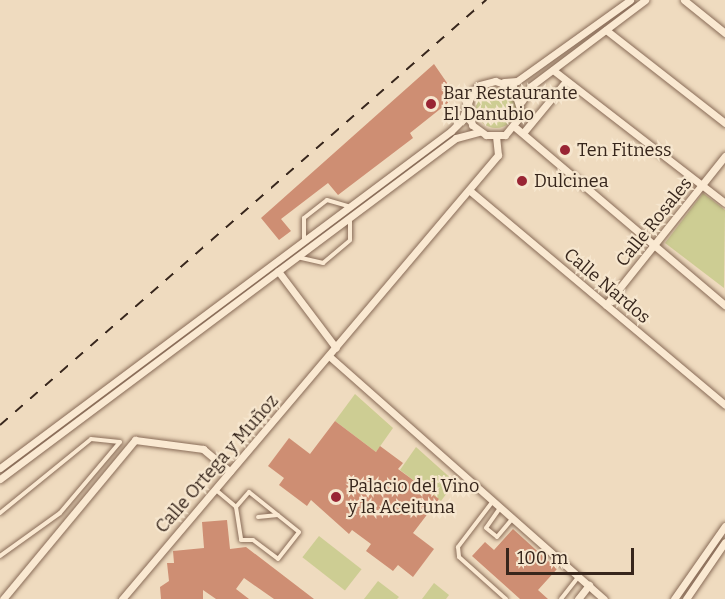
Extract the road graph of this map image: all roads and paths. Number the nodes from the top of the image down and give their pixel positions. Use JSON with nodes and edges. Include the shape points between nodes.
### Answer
{"nodes":[{"id":1,"x":630,"y":0,"type":"edge"},
{"id":2,"x":645,"y":0,"type":"edge"},
{"id":3,"x":684,"y":0,"type":"edge"},
{"id":4,"x":606,"y":30,"type":"junction"},
{"id":5,"x":725,"y":33,"type":"edge"},
{"id":6,"x":553,"y":70,"type":"junction"},
{"id":7,"x":566,"y":81,"type":"junction"},
{"id":8,"x":504,"y":82,"type":"junction"},
{"id":9,"x":522,"y":101,"type":"junction"},
{"id":10,"x":468,"y":103,"type":"junction"},
{"id":11,"x":725,"y":123,"type":"edge"},
{"id":12,"x":516,"y":128,"type":"junction"},
{"id":13,"x":479,"y":132,"type":"junction"},
{"id":14,"x":523,"y":133,"type":"junction"},
{"id":15,"x":495,"y":137,"type":"junction"},
{"id":16,"x":725,"y":156,"type":"edge"},
{"id":17,"x":703,"y":186,"type":"junction"},
{"id":18,"x":470,"y":190,"type":"junction"},
{"id":19,"x":725,"y":203,"type":"edge"},
{"id":20,"x":349,"y":206,"type":"junction"},
{"id":21,"x":350,"y":217,"type":"junction"},
{"id":22,"x":304,"y":240,"type":"junction"},
{"id":23,"x":655,"y":246,"type":"junction"},
{"id":24,"x":297,"y":257,"type":"junction"},
{"id":25,"x":278,"y":271,"type":"junction"},
{"id":26,"x":606,"y":305,"type":"junction"},
{"id":27,"x":725,"y":305,"type":"edge"},
{"id":28,"x":336,"y":348,"type":"junction"},
{"id":29,"x":329,"y":356,"type":"junction"},
{"id":30,"x":725,"y":405,"type":"edge"},
{"id":31,"x":0,"y":468,"type":"edge"},
{"id":32,"x":230,"y":472,"type":"junction"},
{"id":33,"x":0,"y":479,"type":"edge"},
{"id":34,"x":215,"y":489,"type":"junction"},
{"id":35,"x":493,"y":500,"type":"junction"},
{"id":36,"x":236,"y":507,"type":"junction"},
{"id":37,"x":501,"y":507,"type":"junction"},
{"id":38,"x":0,"y":513,"type":"edge"},
{"id":39,"x":278,"y":515,"type":"junction"},
{"id":40,"x":258,"y":517,"type":"dead end"},
{"id":41,"x":513,"y":518,"type":"junction"},
{"id":42,"x":725,"y":526,"type":"edge"},
{"id":43,"x":724,"y":544,"type":"edge"},
{"id":44,"x":0,"y":556,"type":"edge"},
{"id":45,"x":579,"y":576,"type":"junction"},
{"id":46,"x":589,"y":585,"type":"junction"},
{"id":47,"x":3,"y":599,"type":"edge"},
{"id":48,"x":122,"y":599,"type":"edge"},
{"id":49,"x":506,"y":599,"type":"edge"},
{"id":50,"x":561,"y":599,"type":"edge"},
{"id":51,"x":578,"y":599,"type":"edge"},
{"id":52,"x":604,"y":599,"type":"edge"},
{"id":53,"x":674,"y":599,"type":"edge"},
{"id":54,"x":686,"y":599,"type":"edge"}],
"edges":[{"from":1,"to":8,"type":"street","via":[[516,81]]},
{"from":2,"to":4,"type":"street"},
{"from":3,"to":5,"type":"street"},
{"from":4,"to":6,"type":"street"},
{"from":4,"to":11,"type":"street"},
{"from":6,"to":7,"type":"street"},
{"from":6,"to":9,"type":"street","via":[[531,86]]},
{"from":7,"to":14,"type":"street"},
{"from":7,"to":17,"type":"street"},
{"from":8,"to":9,"type":"street"},
{"from":8,"to":10,"type":"street","via":[[480,85]]},
{"from":9,"to":12,"type":"street"},
{"from":10,"to":13,"type":"street","via":[[469,119]]},
{"from":10,"to":20,"type":"street","via":[[451,131]]},
{"from":12,"to":14,"type":"street"},
{"from":12,"to":15,"type":"street"},
{"from":13,"to":15,"type":"street"},
{"from":13,"to":21,"type":"street","via":[[456,138]]},
{"from":14,"to":23,"type":"street"},
{"from":15,"to":18,"type":"street","name":"Calle Ortega y Muñoz","via":[[498,155]]},
{"from":16,"to":17,"type":"street","name":"Calle Rosales"},
{"from":17,"to":19,"type":"street"},
{"from":17,"to":23,"type":"street","name":"Calle Rosales"},
{"from":18,"to":26,"type":"street","name":"Calle Nardos"},
{"from":18,"to":28,"type":"street","name":"Calle Ortega y Muñoz"},
{"from":20,"to":22,"type":"street"},
{"from":20,"to":22,"type":"lane","via":[[327,200],[304,218]]},
{"from":21,"to":24,"type":"street"},
{"from":21,"to":24,"type":"lane","via":[[350,240],[323,263]]},
{"from":22,"to":31,"type":"street"},
{"from":23,"to":26,"type":"street","name":"Calle Rosales"},
{"from":23,"to":27,"type":"street"},
{"from":24,"to":25,"type":"street"},
{"from":25,"to":28,"type":"street"},
{"from":25,"to":33,"type":"street"},
{"from":26,"to":30,"type":"street","name":"Calle Nardos"},
{"from":28,"to":29,"type":"street","name":"Calle Ortega y Muñoz"},
{"from":29,"to":32,"type":"street","name":"Calle Ortega y Muñoz"},
{"from":29,"to":35,"type":"street"},
{"from":32,"to":34,"type":"street","name":"Calle Ortega y Muñoz"},
{"from":32,"to":47,"type":"street","via":[[203,448],[135,440]]},
{"from":34,"to":36,"type":"lane"},
{"from":34,"to":48,"type":"street","name":"Calle Ortega y Muñoz"},
{"from":35,"to":37,"type":"street"},
{"from":35,"to":49,"type":"lane","via":[[458,547],[459,557]]},
{"from":36,"to":39,"type":"lane","via":[[249,492]]},
{"from":36,"to":39,"type":"lane","via":[[241,540],[253,540],[278,559],[298,532]]},
{"from":37,"to":41,"type":"street"},
{"from":37,"to":41,"type":"lane","via":[[486,528],[497,537]]},
{"from":38,"to":44,"type":"lane","via":[[91,440],[120,442],[60,513]]},
{"from":39,"to":40,"type":"lane"},
{"from":41,"to":45,"type":"street"},
{"from":42,"to":53,"type":"street"},
{"from":43,"to":54,"type":"street"},
{"from":45,"to":46,"type":"street"},
{"from":45,"to":50,"type":"lane"},
{"from":46,"to":51,"type":"street"},
{"from":46,"to":52,"type":"street"}]}
